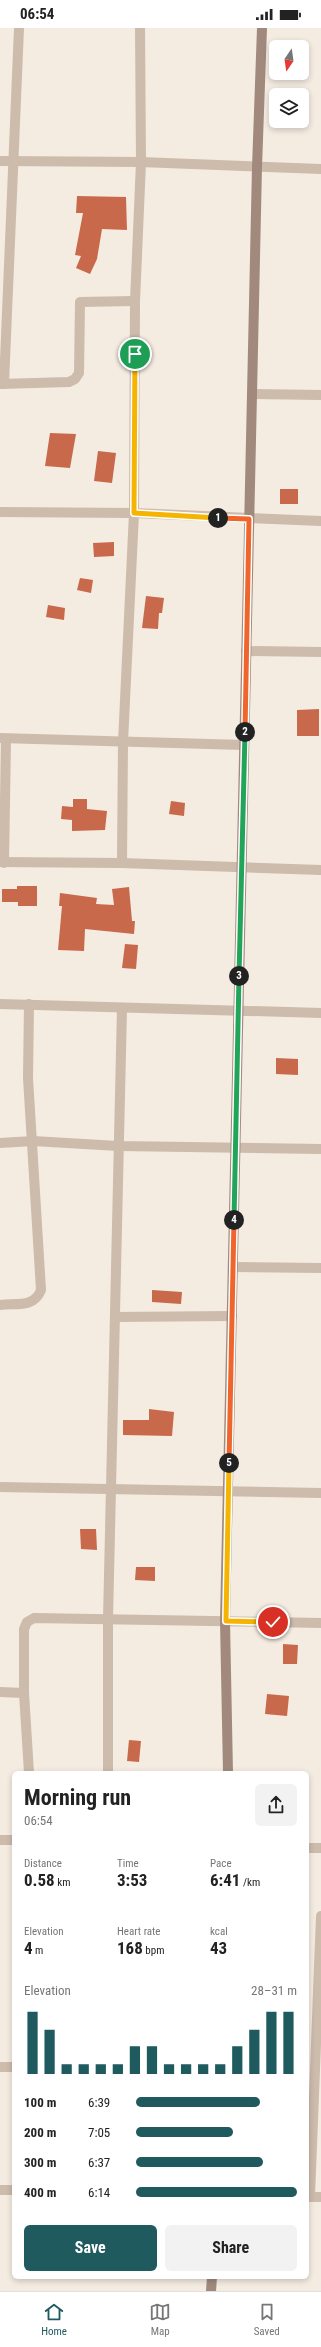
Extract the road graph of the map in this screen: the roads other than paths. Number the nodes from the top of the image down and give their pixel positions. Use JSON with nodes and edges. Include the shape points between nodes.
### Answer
{"nodes":[{"id":1,"x":19,"y":28,"type":"edge"},
{"id":2,"x":140,"y":28,"type":"edge"},
{"id":3,"x":262,"y":28,"type":"edge"},
{"id":4,"x":0,"y":161,"type":"edge"},
{"id":5,"x":13,"y":161,"type":"junction"},
{"id":6,"x":141,"y":162,"type":"junction"},
{"id":7,"x":257,"y":167,"type":"junction"},
{"id":8,"x":321,"y":169,"type":"edge"},
{"id":9,"x":4,"y":289,"type":"edge"},
{"id":10,"x":135,"y":301,"type":"junction"},
{"id":11,"x":2,"y":384,"type":"edge"},
{"id":12,"x":252,"y":394,"type":"junction"},
{"id":13,"x":321,"y":395,"type":"edge"},
{"id":14,"x":0,"y":512,"type":"edge"},
{"id":15,"x":134,"y":513,"type":"junction"},
{"id":16,"x":249,"y":519,"type":"junction"},
{"id":17,"x":321,"y":521,"type":"edge"},
{"id":18,"x":246,"y":651,"type":"junction"},
{"id":19,"x":321,"y":652,"type":"edge"},
{"id":20,"x":3,"y":738,"type":"edge"},
{"id":21,"x":123,"y":742,"type":"junction"},
{"id":22,"x":244,"y":745,"type":"junction"},
{"id":23,"x":2,"y":862,"type":"edge"},
{"id":24,"x":122,"y":863,"type":"junction"},
{"id":25,"x":242,"y":869,"type":"junction"},
{"id":26,"x":321,"y":870,"type":"edge"},
{"id":27,"x":0,"y":1004,"type":"edge"},
{"id":28,"x":28,"y":1004,"type":"junction"},
{"id":29,"x":122,"y":1008,"type":"junction"},
{"id":30,"x":239,"y":1012,"type":"junction"},
{"id":31,"x":321,"y":1013,"type":"edge"},
{"id":32,"x":33,"y":1141,"type":"junction"},
{"id":33,"x":0,"y":1143,"type":"edge"},
{"id":34,"x":118,"y":1146,"type":"junction"},
{"id":35,"x":236,"y":1147,"type":"junction"},
{"id":36,"x":321,"y":1149,"type":"edge"},
{"id":37,"x":233,"y":1267,"type":"junction"},
{"id":38,"x":321,"y":1268,"type":"edge"},
{"id":39,"x":0,"y":1305,"type":"edge"},
{"id":40,"x":232,"y":1316,"type":"junction"},
{"id":41,"x":115,"y":1317,"type":"junction"},
{"id":42,"x":0,"y":1487,"type":"edge"},
{"id":43,"x":111,"y":1488,"type":"junction"},
{"id":44,"x":228,"y":1492,"type":"junction"},
{"id":45,"x":321,"y":1493,"type":"edge"},
{"id":46,"x":108,"y":1619,"type":"junction"},
{"id":47,"x":226,"y":1621,"type":"junction"},
{"id":48,"x":321,"y":1623,"type":"edge"},
{"id":49,"x":0,"y":1692,"type":"edge"},
{"id":50,"x":24,"y":1693,"type":"junction"},
{"id":51,"x":29,"y":1771,"type":"edge"},
{"id":52,"x":108,"y":1771,"type":"edge"},
{"id":53,"x":228,"y":1771,"type":"edge"},
{"id":54,"x":0,"y":1840,"type":"edge"},
{"id":55,"x":12,"y":1840,"type":"edge"},
{"id":56,"x":309,"y":1848,"type":"edge"},
{"id":57,"x":321,"y":1848,"type":"edge"},
{"id":58,"x":321,"y":1922,"type":"edge"},
{"id":59,"x":0,"y":2067,"type":"edge"},
{"id":60,"x":12,"y":2067,"type":"edge"},
{"id":61,"x":314,"y":2070,"type":"edge"},
{"id":62,"x":309,"y":2176,"type":"edge"},
{"id":63,"x":0,"y":2190,"type":"edge"},
{"id":64,"x":12,"y":2190,"type":"edge"},
{"id":65,"x":309,"y":2197,"type":"edge"},
{"id":66,"x":321,"y":2197,"type":"edge"},
{"id":67,"x":212,"y":2279,"type":"edge"},
{"id":68,"x":211,"y":2291,"type":"edge"}],
"edges":[{"from":1,"to":5,"type":"street"},
{"from":2,"to":6,"type":"street"},
{"from":3,"to":7,"type":"street"},
{"from":4,"to":5,"type":"street"},
{"from":5,"to":6,"type":"street"},
{"from":5,"to":9,"type":"street"},
{"from":6,"to":7,"type":"street"},
{"from":6,"to":10,"type":"street"},
{"from":7,"to":8,"type":"street"},
{"from":7,"to":12,"type":"street"},
{"from":9,"to":11,"type":"street"},
{"from":10,"to":11,"type":"street","via":[[80,302],[79,373],[75,379],[69,382]]},
{"from":10,"to":15,"type":"street"},
{"from":12,"to":13,"type":"street"},
{"from":12,"to":16,"type":"street"},
{"from":14,"to":15,"type":"street"},
{"from":15,"to":16,"type":"street"},
{"from":15,"to":21,"type":"street"},
{"from":16,"to":17,"type":"street"},
{"from":16,"to":18,"type":"street"},
{"from":18,"to":19,"type":"street"},
{"from":18,"to":22,"type":"street"},
{"from":20,"to":21,"type":"street"},
{"from":20,"to":23,"type":"street"},
{"from":21,"to":22,"type":"street"},
{"from":21,"to":24,"type":"street"},
{"from":22,"to":25,"type":"street"},
{"from":23,"to":24,"type":"street"},
{"from":24,"to":25,"type":"street"},
{"from":25,"to":26,"type":"street"},
{"from":25,"to":30,"type":"street"},
{"from":27,"to":28,"type":"street"},
{"from":28,"to":29,"type":"street"},
{"from":28,"to":32,"type":"street","via":[[28,1078]]},
{"from":29,"to":30,"type":"street"},
{"from":29,"to":34,"type":"street"},
{"from":30,"to":31,"type":"street"},
{"from":30,"to":35,"type":"street"},
{"from":32,"to":33,"type":"street"},
{"from":32,"to":34,"type":"street"},
{"from":32,"to":39,"type":"street","via":[[41,1290],[38,1298],[30,1303]]},
{"from":34,"to":35,"type":"street"},
{"from":34,"to":41,"type":"street"},
{"from":35,"to":36,"type":"street"},
{"from":35,"to":37,"type":"street"},
{"from":37,"to":38,"type":"street"},
{"from":37,"to":40,"type":"street"},
{"from":40,"to":41,"type":"street"},
{"from":40,"to":44,"type":"street"},
{"from":41,"to":43,"type":"street"},
{"from":42,"to":43,"type":"street"},
{"from":43,"to":44,"type":"street"},
{"from":43,"to":46,"type":"street"},
{"from":44,"to":45,"type":"street"},
{"from":44,"to":47,"type":"street"},
{"from":46,"to":47,"type":"street"},
{"from":46,"to":50,"type":"street","via":[[34,1618],[27,1622],[24,1630]]},
{"from":46,"to":52,"type":"street"},
{"from":47,"to":48,"type":"street"},
{"from":47,"to":53,"type":"street"},
{"from":49,"to":50,"type":"street"},
{"from":50,"to":51,"type":"street"},
{"from":54,"to":55,"type":"street"},
{"from":56,"to":57,"type":"street"},
{"from":58,"to":61,"type":"street"},
{"from":59,"to":60,"type":"street"},
{"from":61,"to":62,"type":"street"},
{"from":63,"to":64,"type":"street"},
{"from":65,"to":66,"type":"street"},
{"from":67,"to":68,"type":"street"}]}
